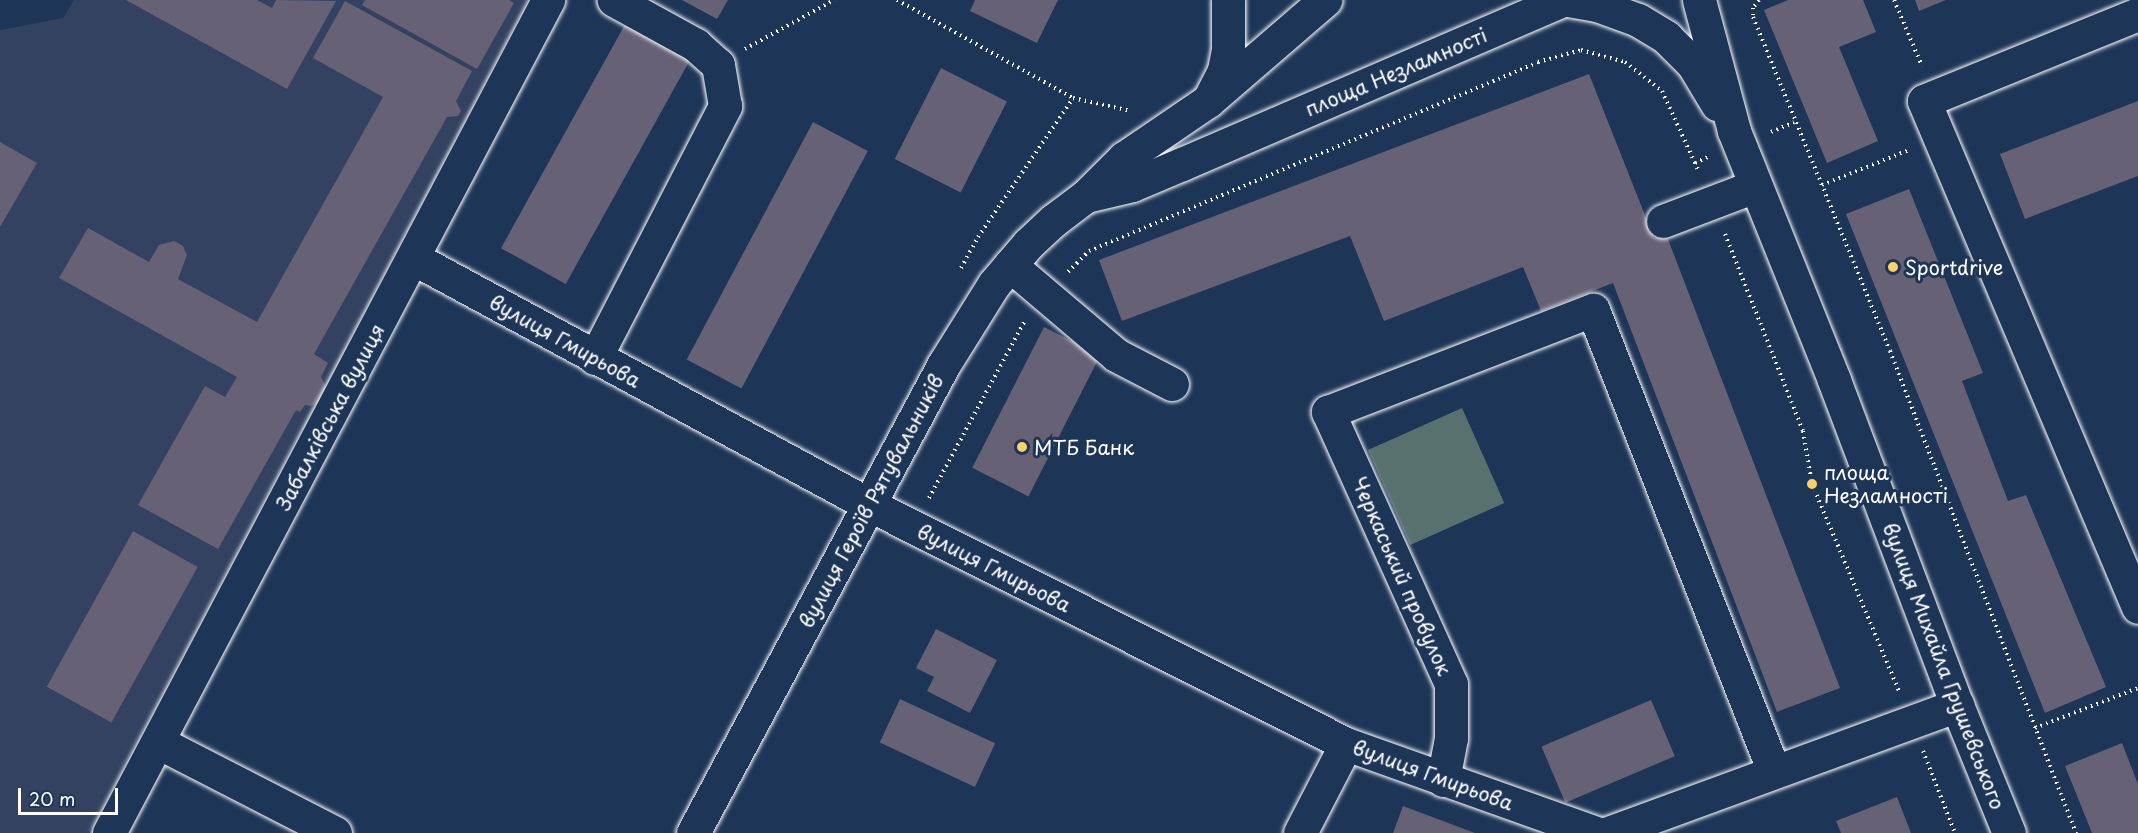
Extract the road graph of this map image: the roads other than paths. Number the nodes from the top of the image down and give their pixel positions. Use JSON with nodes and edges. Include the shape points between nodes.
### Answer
{"nodes":[{"id":1,"x":548,"y":0,"type":"edge"},
{"id":2,"x":614,"y":0,"type":"edge"},
{"id":3,"x":1228,"y":0,"type":"edge"},
{"id":4,"x":1325,"y":0,"type":"edge"},
{"id":5,"x":1562,"y":0,"type":"edge"},
{"id":6,"x":1569,"y":0,"type":"edge"},
{"id":7,"x":1696,"y":2,"type":"edge"},
{"id":8,"x":2138,"y":14,"type":"edge"},
{"id":9,"x":1706,"y":66,"type":"junction"},
{"id":10,"x":1208,"y":101,"type":"junction"},
{"id":11,"x":1231,"y":144,"type":"joint"},
{"id":12,"x":1755,"y":186,"type":"junction"},
{"id":13,"x":1086,"y":196,"type":"junction"},
{"id":14,"x":1663,"y":221,"type":"dead end"},
{"id":15,"x":414,"y":258,"type":"junction"},
{"id":16,"x":1010,"y":265,"type":"junction"},
{"id":17,"x":595,"y":358,"type":"junction"},
{"id":18,"x":1172,"y":384,"type":"dead end"},
{"id":19,"x":868,"y":504,"type":"junction"},
{"id":20,"x":2138,"y":607,"type":"edge"},
{"id":21,"x":1957,"y":705,"type":"junction"},
{"id":22,"x":158,"y":742,"type":"junction"},
{"id":23,"x":1346,"y":744,"type":"junction"},
{"id":24,"x":1774,"y":772,"type":"junction"},
{"id":25,"x":1443,"y":780,"type":"junction"},
{"id":26,"x":110,"y":833,"type":"edge"},
{"id":27,"x":335,"y":833,"type":"edge"},
{"id":28,"x":693,"y":833,"type":"edge"},
{"id":29,"x":1300,"y":833,"type":"edge"},
{"id":30,"x":1596,"y":833,"type":"edge"},
{"id":31,"x":1608,"y":833,"type":"edge"},
{"id":32,"x":2009,"y":833,"type":"edge"}],
"edges":[{"from":1,"to":15,"type":"street","name":"Забалківська вулиця"},
{"from":2,"to":17,"type":"street","via":[[696,45],[718,65],[725,106]]},
{"from":3,"to":10,"type":"street","via":[[1228,50],[1224,70]]},
{"from":4,"to":10,"type":"street"},
{"from":5,"to":11,"type":"street","name":"площа Незламності"},
{"from":6,"to":9,"type":"street","via":[[1638,20]]},
{"from":7,"to":9,"type":"street"},
{"from":8,"to":20,"type":"street","via":[[1924,100]]},
{"from":9,"to":12,"type":"street","name":"вулиця Михайла Грушевського"},
{"from":10,"to":13,"type":"street","name":"вулиця Героїв Рятувальників","via":[[1124,158]]},
{"from":11,"to":13,"type":"street","name":"вулиця Героїв Рятувальників","via":[[1132,184]]},
{"from":12,"to":14,"type":"street"},
{"from":12,"to":21,"type":"street","name":"вулиця Михайла Грушевського","via":[[1834,380]]},
{"from":13,"to":16,"type":"street","name":"вулиця Героїв Рятувальників","via":[[1054,220]]},
{"from":15,"to":17,"type":"street","name":"вулиця Гмирьова"},
{"from":15,"to":22,"type":"street","name":"Забалківська вулиця"},
{"from":16,"to":18,"type":"street","via":[[1116,355]]},
{"from":16,"to":19,"type":"street","name":"вулиця Героїв Рятувальників","via":[[945,364]]},
{"from":17,"to":19,"type":"street","name":"вулиця Гмирьова"},
{"from":19,"to":23,"type":"street","name":"вулиця Гмирьова"},
{"from":19,"to":28,"type":"street","name":"вулиця Героїв Рятувальників"},
{"from":21,"to":24,"type":"street"},
{"from":21,"to":32,"type":"street","name":"вулиця Михайла Грушевського"},
{"from":22,"to":26,"type":"street","name":"Забалківська вулиця"},
{"from":22,"to":27,"type":"street"},
{"from":23,"to":25,"type":"street","name":"вулиця Гмирьова"},
{"from":23,"to":29,"type":"street"},
{"from":24,"to":25,"type":"street","name":"Черкаський провулок","via":[[1593,310],[1328,412],[1451,684],[1451,738]]},
{"from":24,"to":31,"type":"street"},
{"from":25,"to":30,"type":"street","name":"вулиця Гмирьова"}]}
